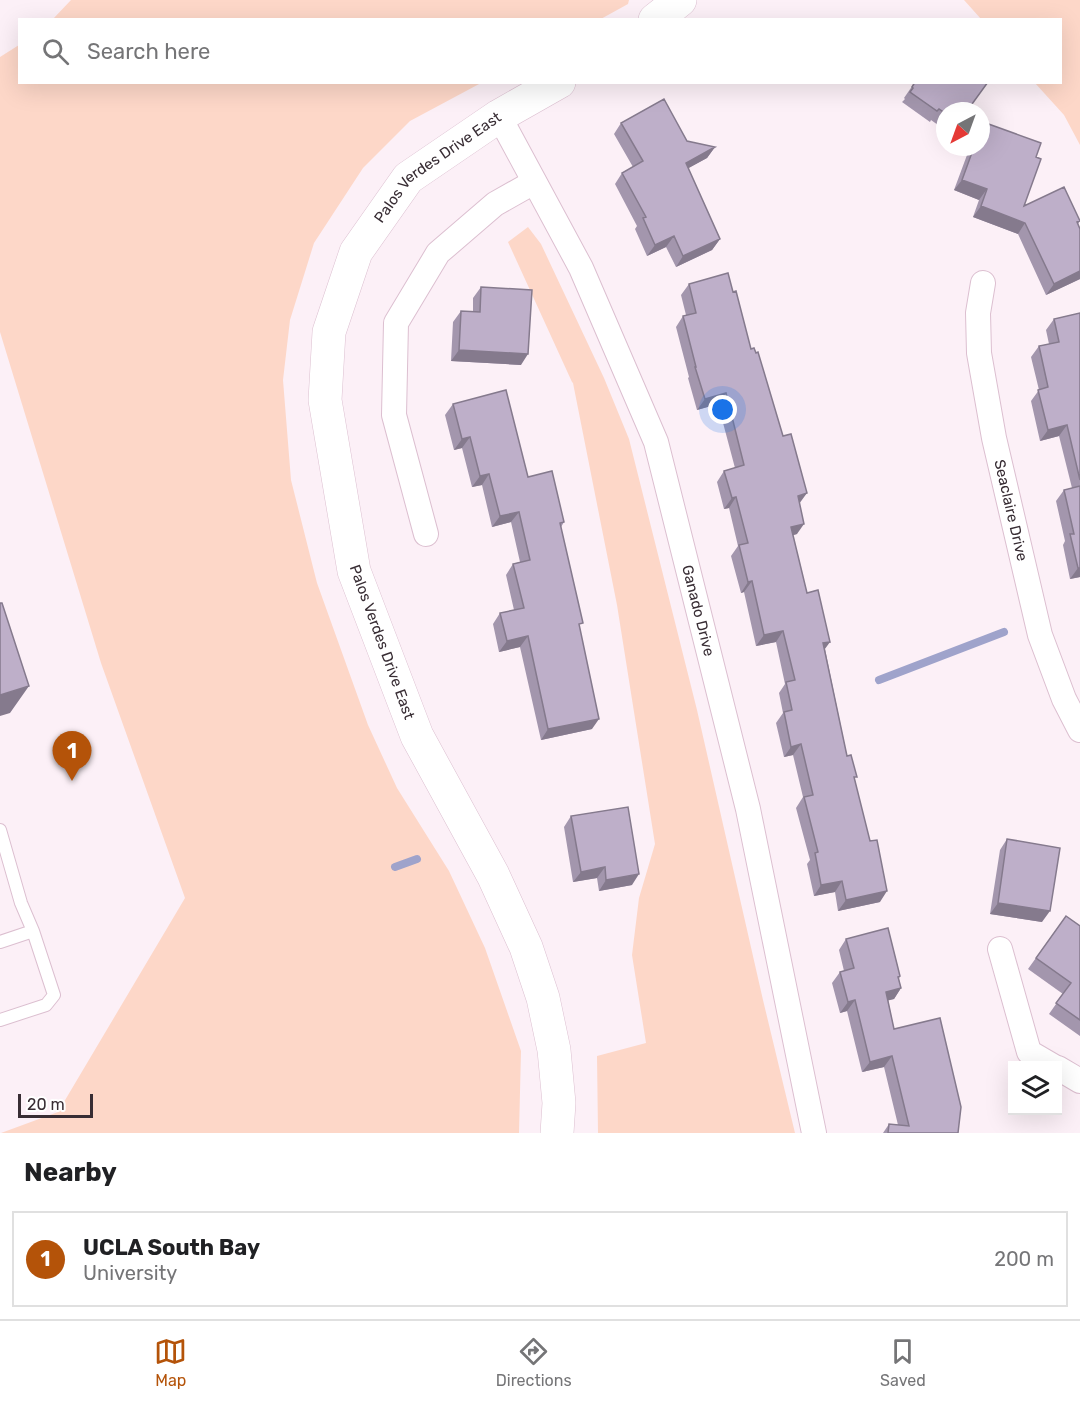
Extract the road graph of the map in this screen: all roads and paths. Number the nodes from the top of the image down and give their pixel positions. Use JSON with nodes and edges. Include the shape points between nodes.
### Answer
{"nodes":[{"id":1,"x":680,"y":0,"type":"edge"},
{"id":2,"x":658,"y":18,"type":"edge"},
{"id":3,"x":555,"y":84,"type":"edge"},
{"id":4,"x":499,"y":116,"type":"junction"},
{"id":5,"x":534,"y":182,"type":"junction"},
{"id":6,"x":983,"y":283,"type":"dead end"},
{"id":7,"x":426,"y":534,"type":"dead end"},
{"id":8,"x":1080,"y":730,"type":"edge"},
{"id":9,"x":0,"y":830,"type":"edge"},
{"id":10,"x":33,"y":931,"type":"junction"},
{"id":11,"x":0,"y":942,"type":"edge"},
{"id":12,"x":1000,"y":949,"type":"dead end"},
{"id":13,"x":0,"y":1020,"type":"edge"},
{"id":14,"x":1046,"y":1061,"type":"edge"},
{"id":15,"x":1062,"y":1070,"type":"edge"},
{"id":16,"x":1080,"y":1081,"type":"edge"},
{"id":17,"x":557,"y":1133,"type":"edge"},
{"id":18,"x":814,"y":1133,"type":"edge"}],
"edges":[{"from":1,"to":2,"type":"street"},
{"from":3,"to":4,"type":"street","name":"Palos Verdes Drive East"},
{"from":4,"to":5,"type":"street","name":"Ganado Drive"},
{"from":4,"to":17,"type":"street","name":"Palos Verdes Drive East","via":[[408,178],[356,252],[329,332],[325,400],[354,571],[417,736],[493,875],[526,947],[543,998],[554,1050],[559,1103]]},
{"from":5,"to":7,"type":"street","via":[[495,204],[438,253],[396,323],[394,415]]},
{"from":5,"to":18,"type":"street","name":"Ganado Drive","via":[[581,268],[656,442],[748,809]]},
{"from":6,"to":8,"type":"street","name":"Seaclaire Drive","via":[[978,313],[979,353],[994,438],[1040,635]]},
{"from":9,"to":10,"type":"lane"},
{"from":10,"to":11,"type":"lane"},
{"from":10,"to":13,"type":"lane","via":[[54,994],[46,1005]]},
{"from":12,"to":14,"type":"street","via":[[1029,1052]]},
{"from":15,"to":16,"type":"street"}]}
